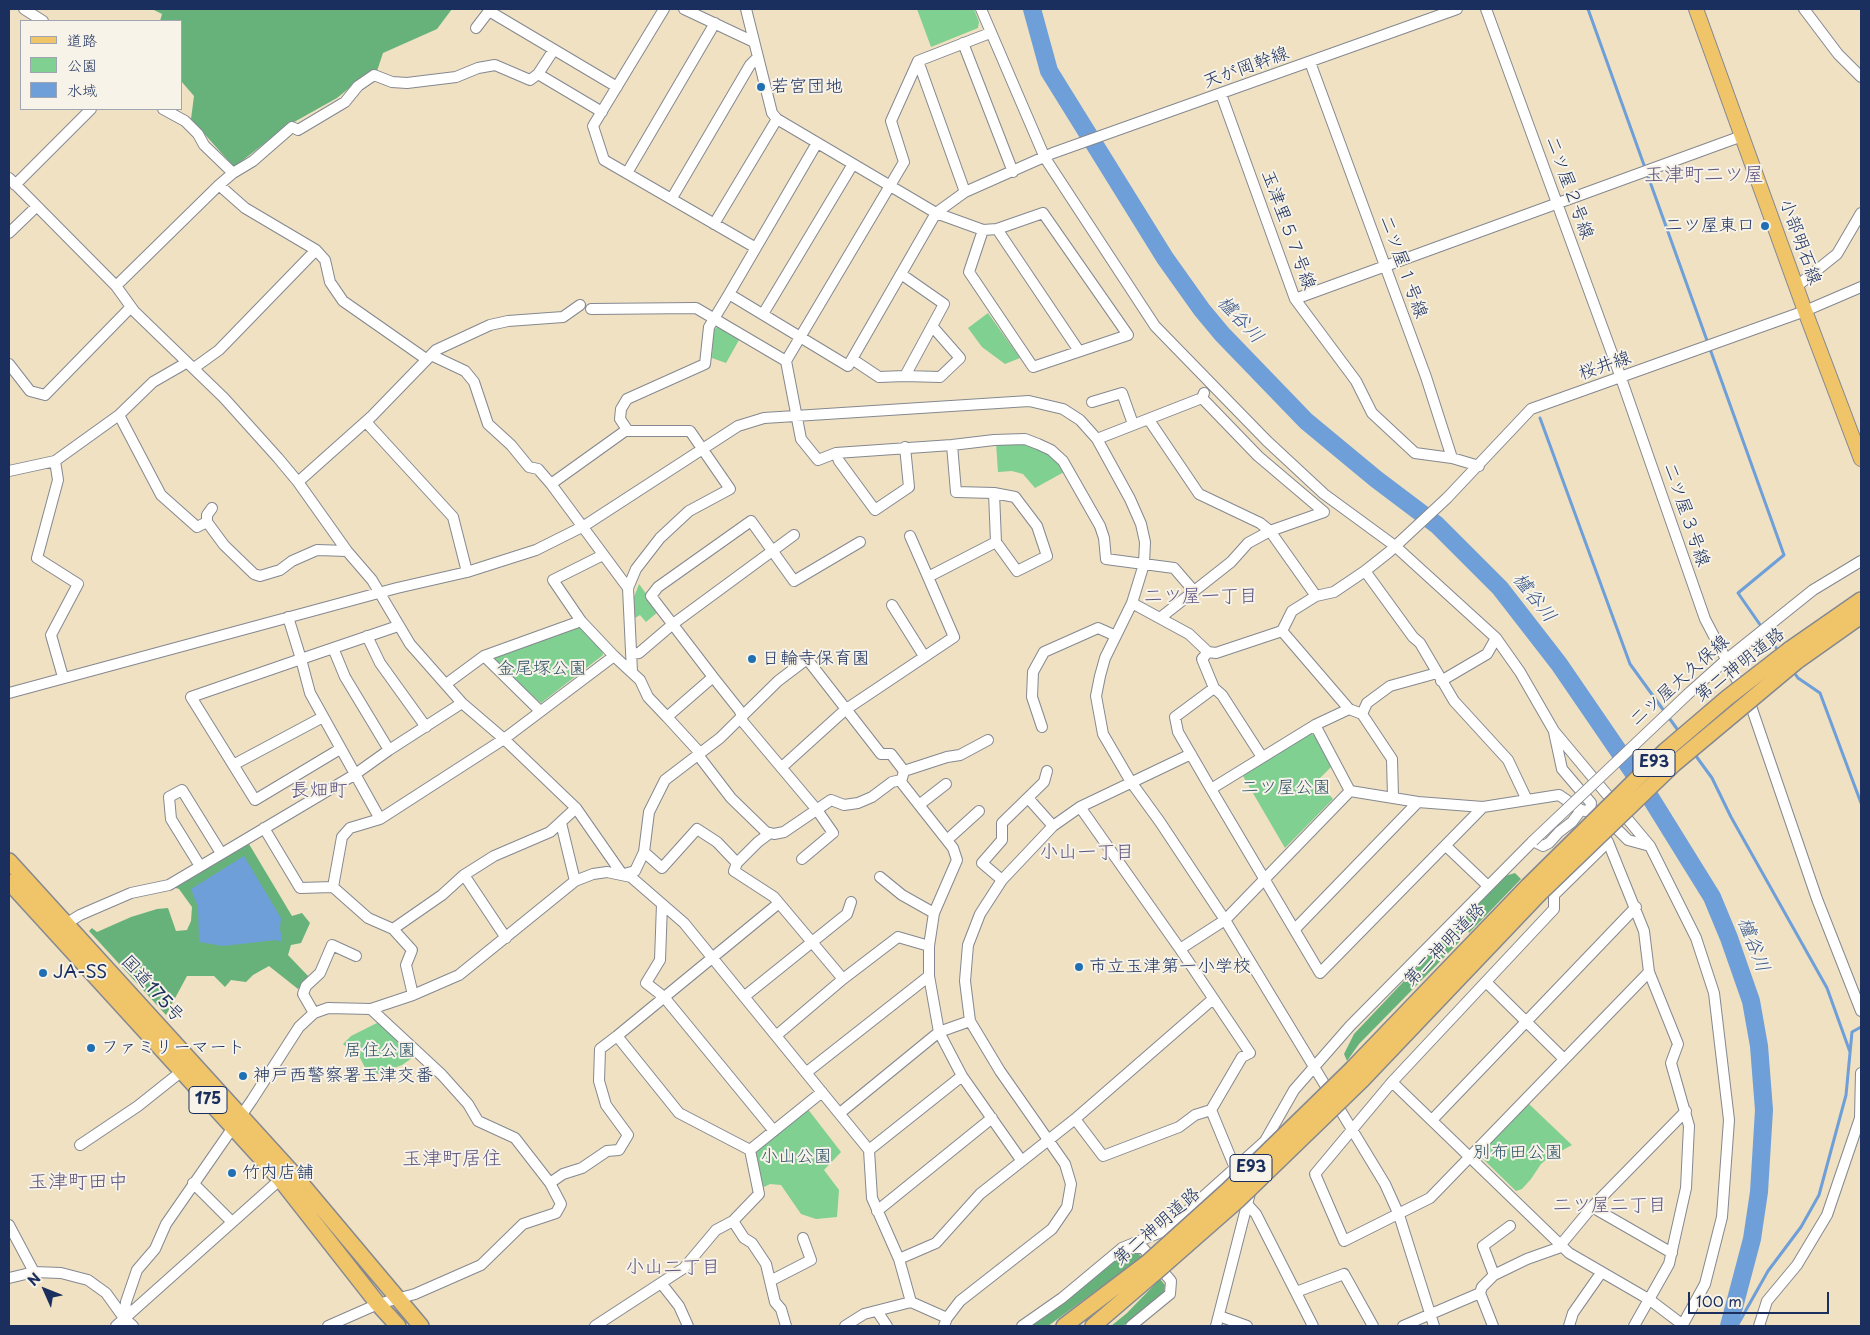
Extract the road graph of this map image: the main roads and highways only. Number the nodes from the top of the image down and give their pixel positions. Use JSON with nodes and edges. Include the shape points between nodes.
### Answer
{"nodes":[{"id":1,"x":1696,"y":9,"type":"edge"},
{"id":2,"x":1861,"y":459,"type":"edge"},
{"id":3,"x":1861,"y":600,"type":"edge"},
{"id":4,"x":1861,"y":616,"type":"edge"},
{"id":5,"x":1793,"y":656,"type":"junction"},
{"id":6,"x":9,"y":860,"type":"edge"},
{"id":7,"x":9,"y":882,"type":"edge"},
{"id":8,"x":237,"y":1121,"type":"junction"},
{"id":9,"x":285,"y":1174,"type":"junction"},
{"id":10,"x":1152,"y":1267,"type":"junction"},
{"id":11,"x":398,"y":1326,"type":"edge"},
{"id":12,"x":421,"y":1326,"type":"edge"},
{"id":13,"x":1064,"y":1326,"type":"edge"},
{"id":14,"x":1093,"y":1326,"type":"edge"}],
"edges":[{"from":1,"to":2,"type":"main road","name":"小部明石線"},
{"from":3,"to":5,"type":"highway","name":"第二神明道路","number":"E93"},
{"from":4,"to":5,"type":"highway","name":"第二神明道路","number":"E93"},
{"from":5,"to":10,"type":"highway","name":"第二神明道路","number":"E93","bridge":true,"via":[[1533,890],[1357,1074],[1228,1190]]},
{"from":6,"to":8,"type":"highway","name":"国道175号","number":"175"},
{"from":7,"to":8,"type":"highway","name":"国道175号","number":"175","via":[[182,1071]]},
{"from":8,"to":9,"type":"highway","name":"国道175号","number":"175"},
{"from":9,"to":11,"type":"highway","name":"国道175号","number":"175","via":[[378,1304]]},
{"from":9,"to":12,"type":"highway","name":"国道175号","number":"175"},
{"from":10,"to":13,"type":"highway","name":"第二神明道路","number":"E93"},
{"from":10,"to":14,"type":"highway","name":"第二神明道路","number":"E93"}]}
